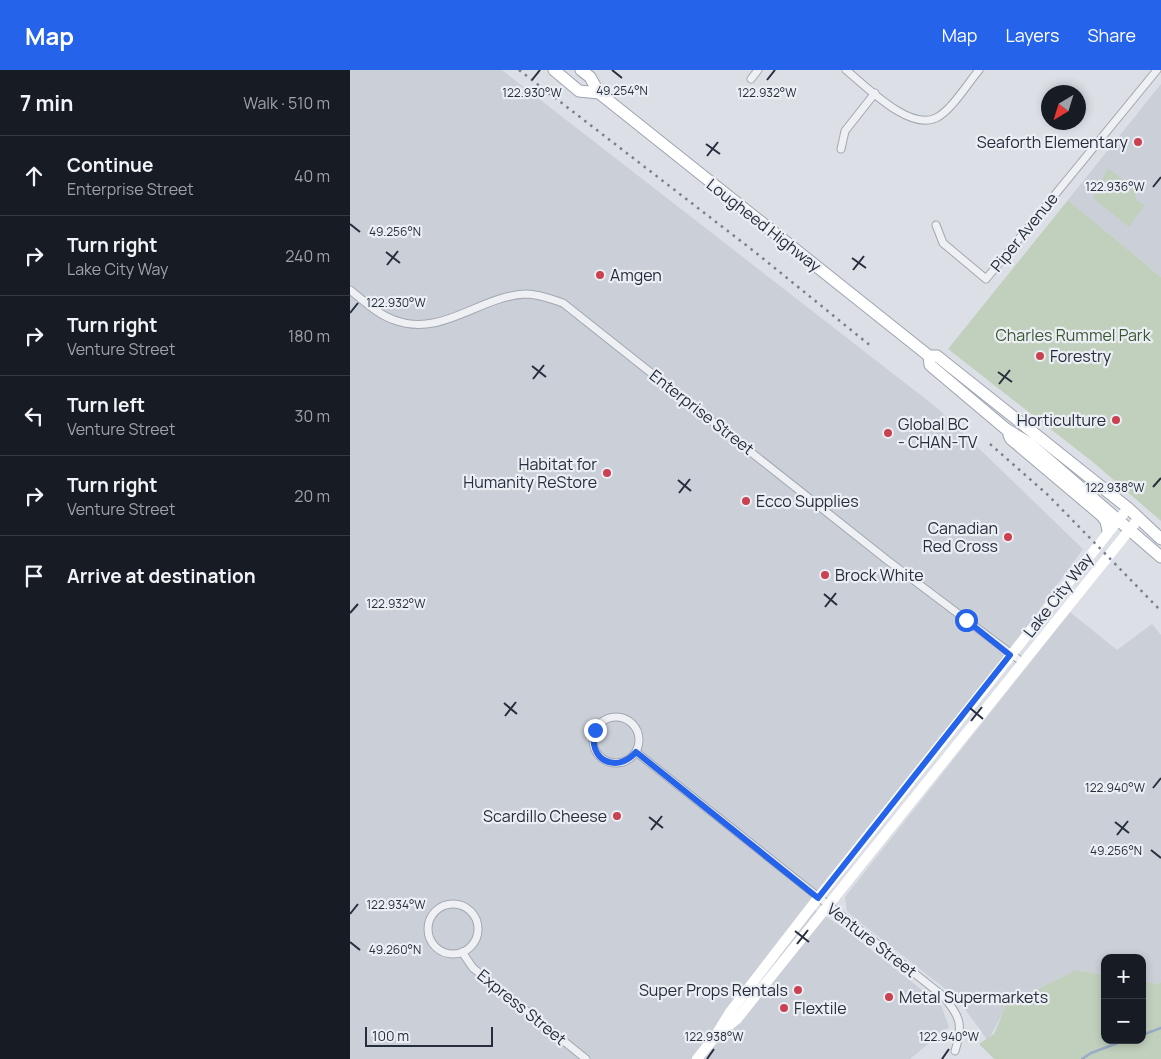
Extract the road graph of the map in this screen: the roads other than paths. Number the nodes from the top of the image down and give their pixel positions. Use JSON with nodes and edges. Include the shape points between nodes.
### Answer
{"nodes":[{"id":1,"x":554,"y":70,"type":"edge"},
{"id":2,"x":581,"y":70,"type":"edge"},
{"id":3,"x":758,"y":70,"type":"edge"},
{"id":4,"x":846,"y":70,"type":"edge"},
{"id":5,"x":979,"y":70,"type":"edge"},
{"id":6,"x":1157,"y":70,"type":"edge"},
{"id":7,"x":751,"y":79,"type":"dead end"},
{"id":8,"x":875,"y":93,"type":"junction"},
{"id":9,"x":598,"y":94,"type":"junction"},
{"id":10,"x":841,"y":149,"type":"dead end"},
{"id":11,"x":936,"y":225,"type":"dead end"},
{"id":12,"x":350,"y":290,"type":"edge"},
{"id":13,"x":929,"y":356,"type":"junction"},
{"id":14,"x":1006,"y":429,"type":"junction"},
{"id":15,"x":1128,"y":508,"type":"junction"},
{"id":16,"x":1139,"y":518,"type":"junction"},
{"id":17,"x":1118,"y":519,"type":"junction"},
{"id":18,"x":1130,"y":529,"type":"junction"},
{"id":19,"x":1108,"y":531,"type":"junction"},
{"id":20,"x":1161,"y":540,"type":"edge"},
{"id":21,"x":1161,"y":557,"type":"edge"},
{"id":22,"x":1010,"y":655,"type":"junction"},
{"id":23,"x":1022,"y":662,"type":"junction"},
{"id":24,"x":636,"y":752,"type":"junction"},
{"id":25,"x":818,"y":898,"type":"junction"},
{"id":26,"x":828,"y":906,"type":"junction"},
{"id":27,"x":462,"y":952,"type":"junction"},
{"id":28,"x":714,"y":1038,"type":"junction"},
{"id":29,"x":955,"y":1052,"type":"dead end"},
{"id":30,"x":586,"y":1059,"type":"edge"},
{"id":31,"x":697,"y":1059,"type":"edge"}],
"edges":[{"from":1,"to":9,"type":"main road","name":"Lougheed Highway","via":[[579,91]]},
{"from":2,"to":9,"type":"main road","name":"Lougheed Highway","via":[[590,78]]},
{"from":3,"to":7,"type":"street"},
{"from":4,"to":8,"type":"street"},
{"from":5,"to":8,"type":"street","via":[[944,112],[926,121],[906,117]]},
{"from":6,"to":11,"type":"street","name":"Piper Avenue","via":[[986,279],[943,243]]},
{"from":8,"to":10,"type":"street","via":[[845,131]]},
{"from":9,"to":13,"type":"main road","name":"Lougheed Highway"},
{"from":12,"to":22,"type":"street","name":"Enterprise Street","via":[[380,314],[416,325],[438,323],[508,297],[526,294],[563,303]]},
{"from":13,"to":14,"type":"main road","name":"Lougheed Highway","via":[[930,365]]},
{"from":13,"to":15,"type":"main road","name":"Lougheed Highway","via":[[938,356]]},
{"from":14,"to":17,"type":"main road","name":"Lougheed Highway","via":[[1029,443]]},
{"from":14,"to":19,"type":"main road","via":[[1011,439],[1101,515]]},
{"from":15,"to":16,"type":"main road","name":"Lougheed Highway"},
{"from":15,"to":17,"type":"street","name":"Lake City Way"},
{"from":16,"to":18,"type":"street","name":"Lake City Way"},
{"from":16,"to":20,"type":"main road","name":"Lougheed Highway"},
{"from":17,"to":18,"type":"main road","name":"Lougheed Highway"},
{"from":17,"to":19,"type":"street","name":"Lake City Way"},
{"from":18,"to":21,"type":"main road","name":"Lougheed Highway"},
{"from":18,"to":23,"type":"street","name":"Lake City Way"},
{"from":19,"to":22,"type":"street","name":"Lake City Way"},
{"from":22,"to":23,"type":"street","name":"Enterprise Street"},
{"from":22,"to":25,"type":"street","name":"Lake City Way"},
{"from":23,"to":26,"type":"street","name":"Lake City Way"},
{"from":24,"to":24,"type":"street","via":[[639,738],[634,725],[628,720],[621,717],[606,719],[595,730],[593,745],[608,762],[624,762]]},
{"from":24,"to":25,"type":"street","name":"Venture Street"},
{"from":25,"to":26,"type":"street","name":"Venture Street"},
{"from":25,"to":28,"type":"street","name":"Lake City Way","via":[[730,1012]]},
{"from":26,"to":28,"type":"street","name":"Lake City Way","via":[[738,1018]]},
{"from":26,"to":29,"type":"street","name":"Venture Street","via":[[943,996],[960,1021]]},
{"from":27,"to":27,"type":"street","name":"Express Street","via":[[475,942],[478,925],[470,911],[447,904],[433,913],[429,920],[429,937],[438,950]]},
{"from":27,"to":30,"type":"street","name":"Express Street","via":[[473,968]]},
{"from":28,"to":31,"type":"street","name":"Lake City Way"}]}
